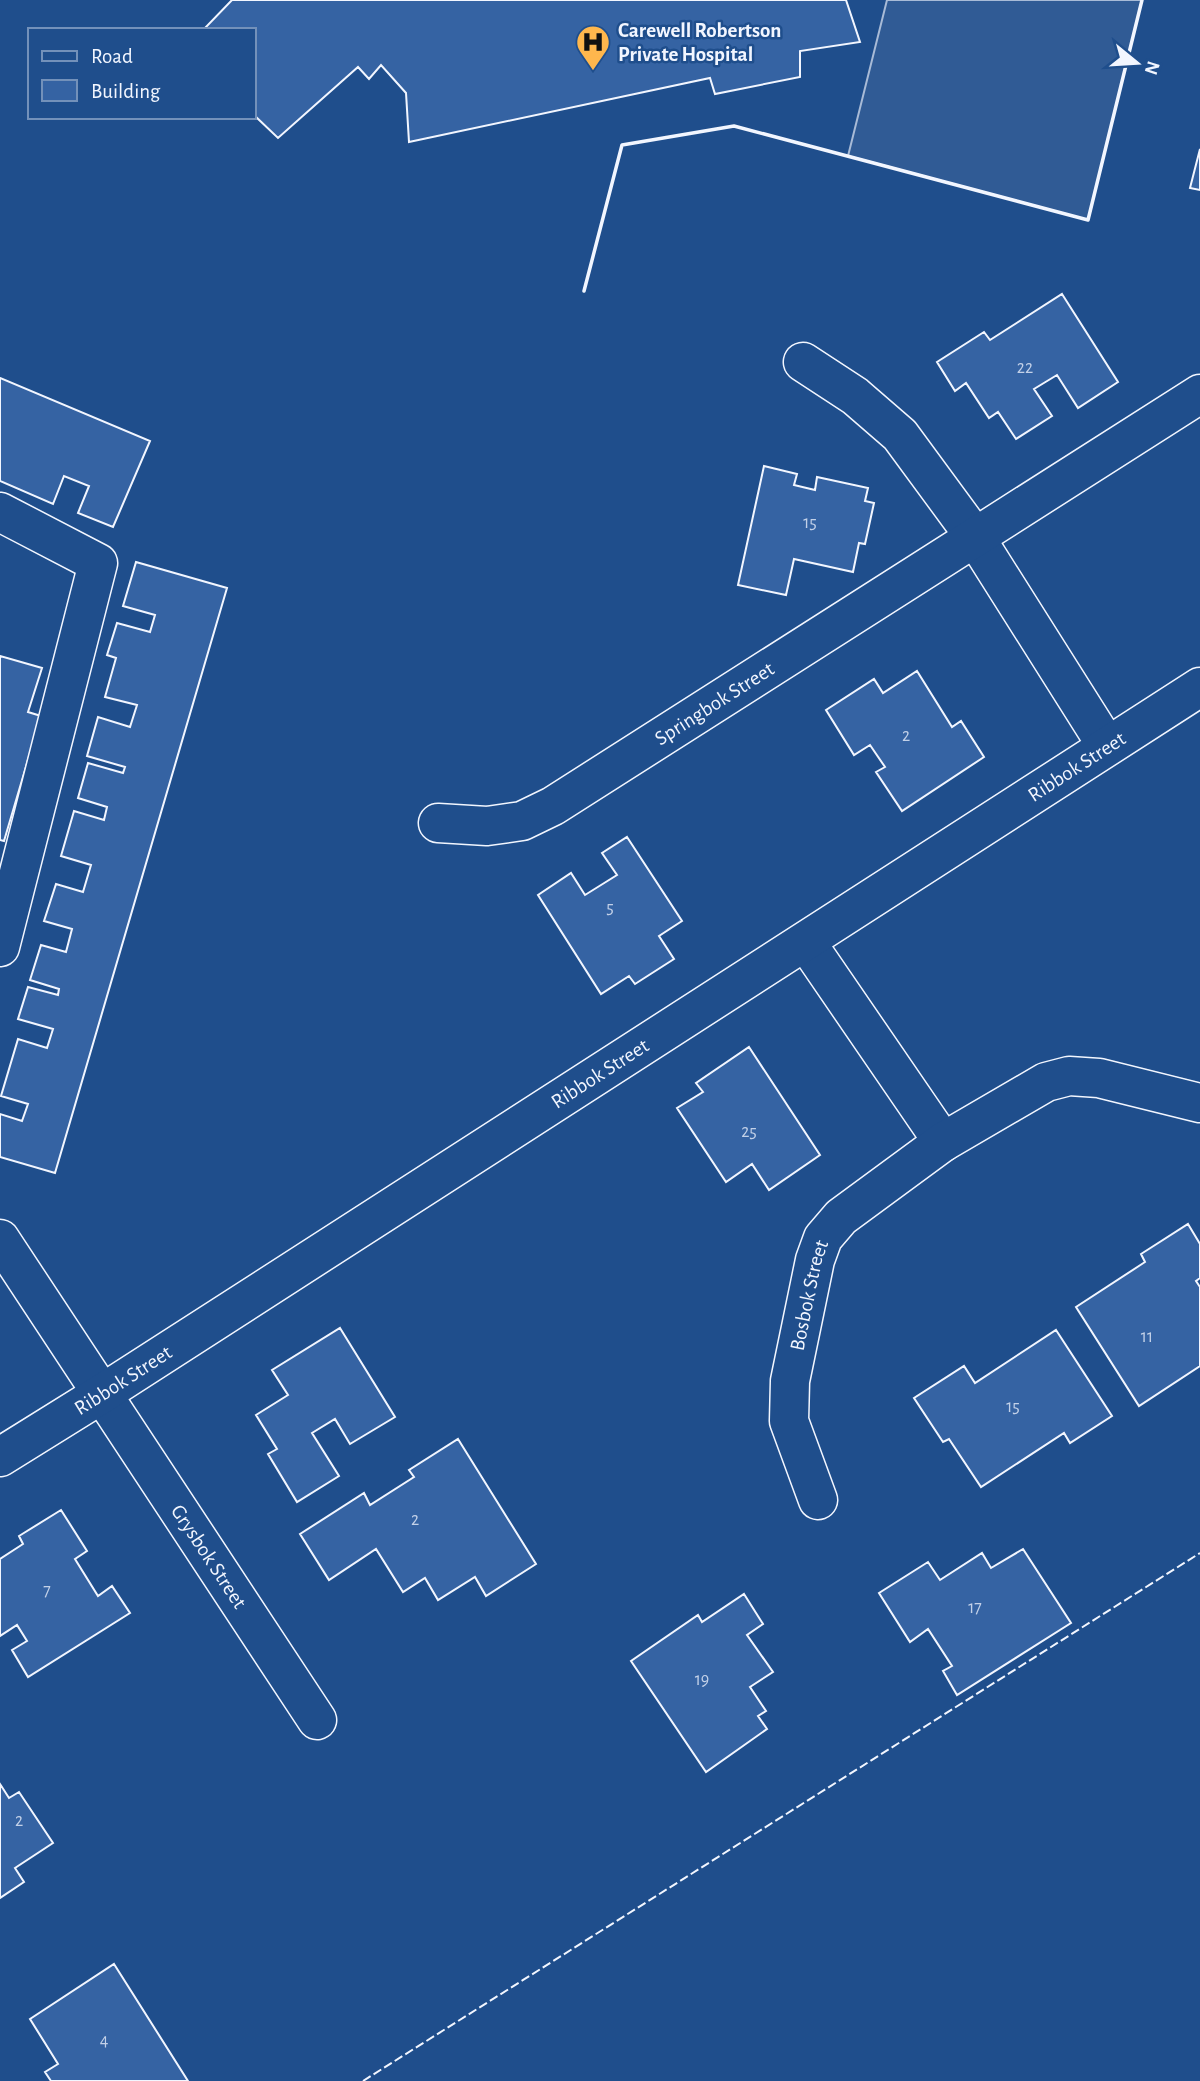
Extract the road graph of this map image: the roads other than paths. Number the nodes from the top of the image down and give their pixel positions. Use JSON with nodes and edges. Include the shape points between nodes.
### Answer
{"nodes":[{"id":1,"x":803,"y":362,"type":"dead end"},
{"id":2,"x":1200,"y":394,"type":"edge"},
{"id":3,"x":0,"y":512,"type":"edge"},
{"id":4,"x":975,"y":537,"type":"junction"},
{"id":5,"x":1200,"y":687,"type":"edge"},
{"id":6,"x":1107,"y":746,"type":"junction"},
{"id":7,"x":438,"y":823,"type":"dead end"},
{"id":8,"x":806,"y":942,"type":"junction"},
{"id":9,"x":0,"y":947,"type":"edge"},
{"id":10,"x":1200,"y":1102,"type":"edge"},
{"id":11,"x":943,"y":1142,"type":"junction"},
{"id":12,"x":0,"y":1239,"type":"edge"},
{"id":13,"x":103,"y":1394,"type":"junction"},
{"id":14,"x":0,"y":1457,"type":"edge"},
{"id":15,"x":818,"y":1500,"type":"dead end"},
{"id":16,"x":317,"y":1720,"type":"dead end"}],
"edges":[{"from":1,"to":4,"type":"street","via":[[855,396],[900,435]]},
{"from":2,"to":4,"type":"street","name":"Springbok Street"},
{"from":3,"to":9,"type":"street","via":[[98,563]]},
{"from":4,"to":6,"type":"street"},
{"from":4,"to":7,"type":"street","name":"Springbok Street","via":[[553,806],[522,821],[487,826]]},
{"from":5,"to":6,"type":"street","name":"Ribbok Street"},
{"from":6,"to":8,"type":"street","name":"Ribbok Street"},
{"from":8,"to":11,"type":"street"},
{"from":8,"to":13,"type":"street","name":"Ribbok Street"},
{"from":10,"to":11,"type":"street","name":"Bosbok Street","via":[[1099,1078],[1069,1076],[1046,1082]]},
{"from":11,"to":15,"type":"street","name":"Bosbok Street","via":[[841,1217],[823,1238],[790,1381],[789,1421]]},
{"from":12,"to":13,"type":"street","name":"Grysbok Street"},
{"from":13,"to":14,"type":"street","name":"Ribbok Street"},
{"from":13,"to":16,"type":"street","name":"Grysbok Street"}]}
